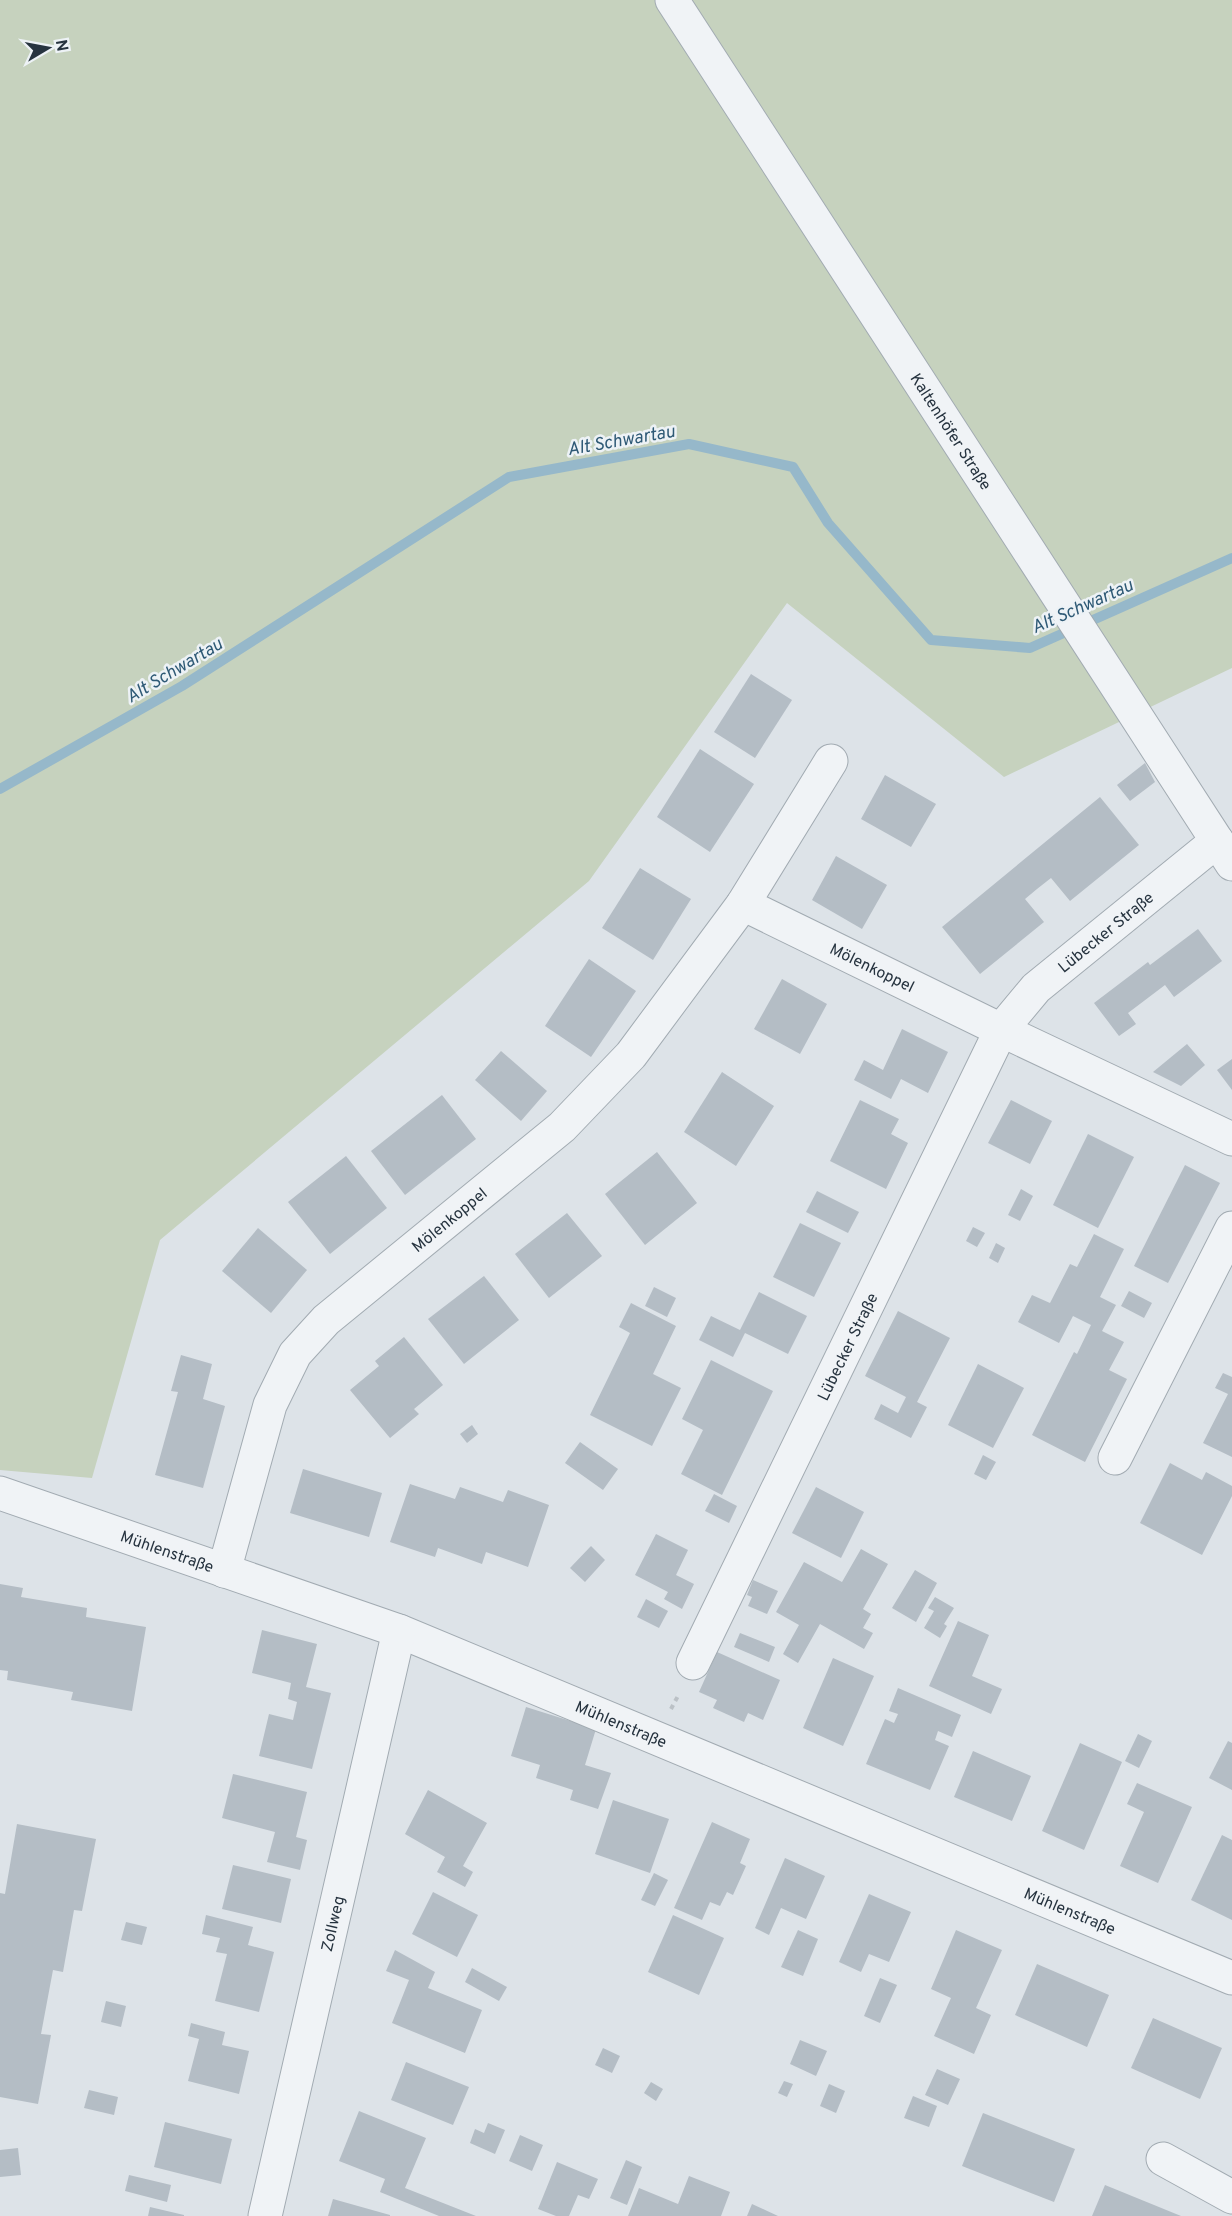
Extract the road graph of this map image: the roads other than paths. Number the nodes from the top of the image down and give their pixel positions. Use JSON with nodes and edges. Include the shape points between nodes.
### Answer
{"nodes":[{"id":1,"x":672,"y":0,"type":"edge"},
{"id":2,"x":831,"y":761,"type":"dead end"},
{"id":3,"x":1224,"y":853,"type":"edge"},
{"id":4,"x":743,"y":904,"type":"junction"},
{"id":5,"x":1001,"y":1030,"type":"junction"},
{"id":6,"x":1232,"y":1139,"type":"edge"},
{"id":7,"x":1232,"y":1228,"type":"edge"},
{"id":8,"x":1115,"y":1458,"type":"dead end"},
{"id":9,"x":0,"y":1493,"type":"edge"},
{"id":10,"x":224,"y":1570,"type":"junction"},
{"id":11,"x":399,"y":1631,"type":"junction"},
{"id":12,"x":693,"y":1663,"type":"road end"},
{"id":13,"x":1232,"y":1978,"type":"edge"},
{"id":14,"x":1163,"y":2159,"type":"dead end"},
{"id":15,"x":1232,"y":2197,"type":"edge"},
{"id":16,"x":265,"y":2216,"type":"edge"}],
"edges":[{"from":1,"to":3,"type":"street","name":"Kaltenhöfer Straße"},
{"from":2,"to":4,"type":"street","name":"Mölenkoppel"},
{"from":3,"to":5,"type":"street","name":"Lübecker Straße","via":[[1036,988]]},
{"from":4,"to":5,"type":"street","name":"Mölenkoppel"},
{"from":4,"to":10,"type":"street","name":"Mölenkoppel","via":[[631,1054],[562,1127],[326,1320],[295,1354],[270,1405]]},
{"from":5,"to":6,"type":"street"},
{"from":5,"to":12,"type":"street","name":"Lübecker Straße"},
{"from":7,"to":8,"type":"street"},
{"from":9,"to":10,"type":"street","name":"Mühlenstraße"},
{"from":10,"to":11,"type":"street","name":"Mühlenstraße"},
{"from":11,"to":13,"type":"street","name":"Mühlenstraße"},
{"from":11,"to":16,"type":"street","name":"Zollweg"},
{"from":14,"to":15,"type":"street"}]}
